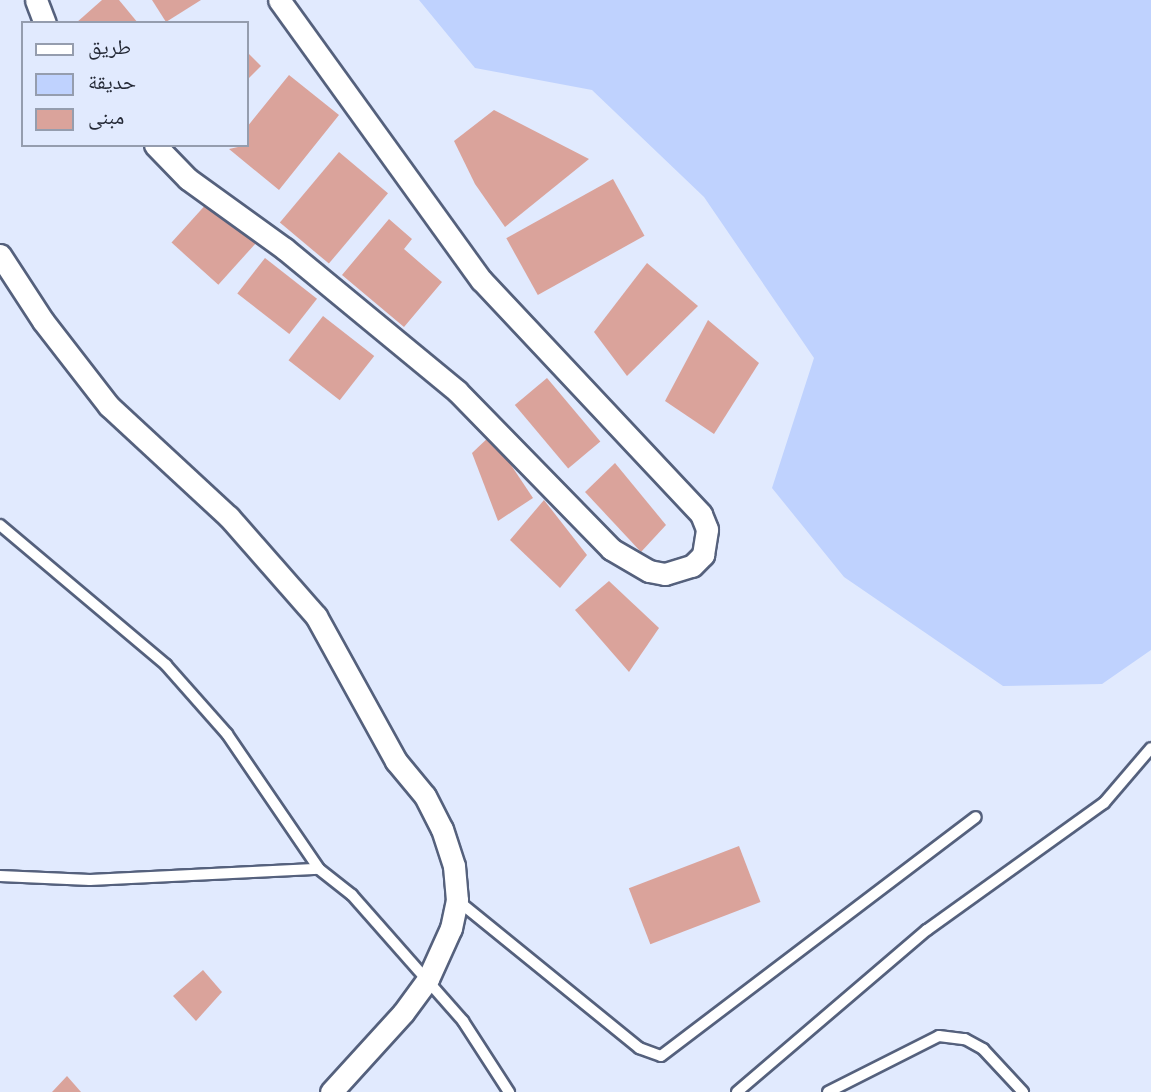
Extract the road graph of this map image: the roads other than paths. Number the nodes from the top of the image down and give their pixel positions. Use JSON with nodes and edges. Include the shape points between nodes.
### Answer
{"nodes":[{"id":1,"x":36,"y":0,"type":"edge"},
{"id":2,"x":279,"y":0,"type":"edge"},
{"id":3,"x":44,"y":21,"type":"edge"},
{"id":4,"x":157,"y":147,"type":"edge"},
{"id":5,"x":0,"y":255,"type":"edge"},
{"id":6,"x":0,"y":524,"type":"edge"},
{"id":7,"x":1151,"y":748,"type":"edge"},
{"id":8,"x":976,"y":817,"type":"dead end"},
{"id":9,"x":319,"y":869,"type":"junction"},
{"id":10,"x":0,"y":876,"type":"edge"},
{"id":11,"x":457,"y":900,"type":"junction"},
{"id":12,"x":428,"y":979,"type":"junction"},
{"id":13,"x":331,"y":1092,"type":"edge"},
{"id":14,"x":509,"y":1092,"type":"edge"},
{"id":15,"x":737,"y":1092,"type":"edge"},
{"id":16,"x":828,"y":1092,"type":"edge"},
{"id":17,"x":1023,"y":1092,"type":"edge"}],
"edges":[{"from":1,"to":3,"type":"street"},
{"from":2,"to":4,"type":"street","via":[[481,280],[701,514],[707,529],[703,555],[692,566],[665,574],[649,571],[611,549],[457,391],[285,249],[188,179]]},
{"from":5,"to":11,"type":"street","via":[[43,321],[109,406],[229,517],[316,616],[396,761],[425,796],[442,829],[454,866]]},
{"from":6,"to":9,"type":"lane","via":[[166,664],[227,734]]},
{"from":7,"to":15,"type":"lane","via":[[1104,803],[927,930]]},
{"from":8,"to":11,"type":"lane","via":[[661,1056],[639,1048]]},
{"from":9,"to":10,"type":"lane","via":[[90,880]]},
{"from":9,"to":12,"type":"lane","via":[[352,895]]},
{"from":11,"to":12,"type":"street","via":[[451,928]]},
{"from":12,"to":13,"type":"street"},
{"from":12,"to":14,"type":"lane","via":[[463,1021]]},
{"from":16,"to":17,"type":"lane","via":[[939,1036],[965,1039],[983,1049]]}]}
